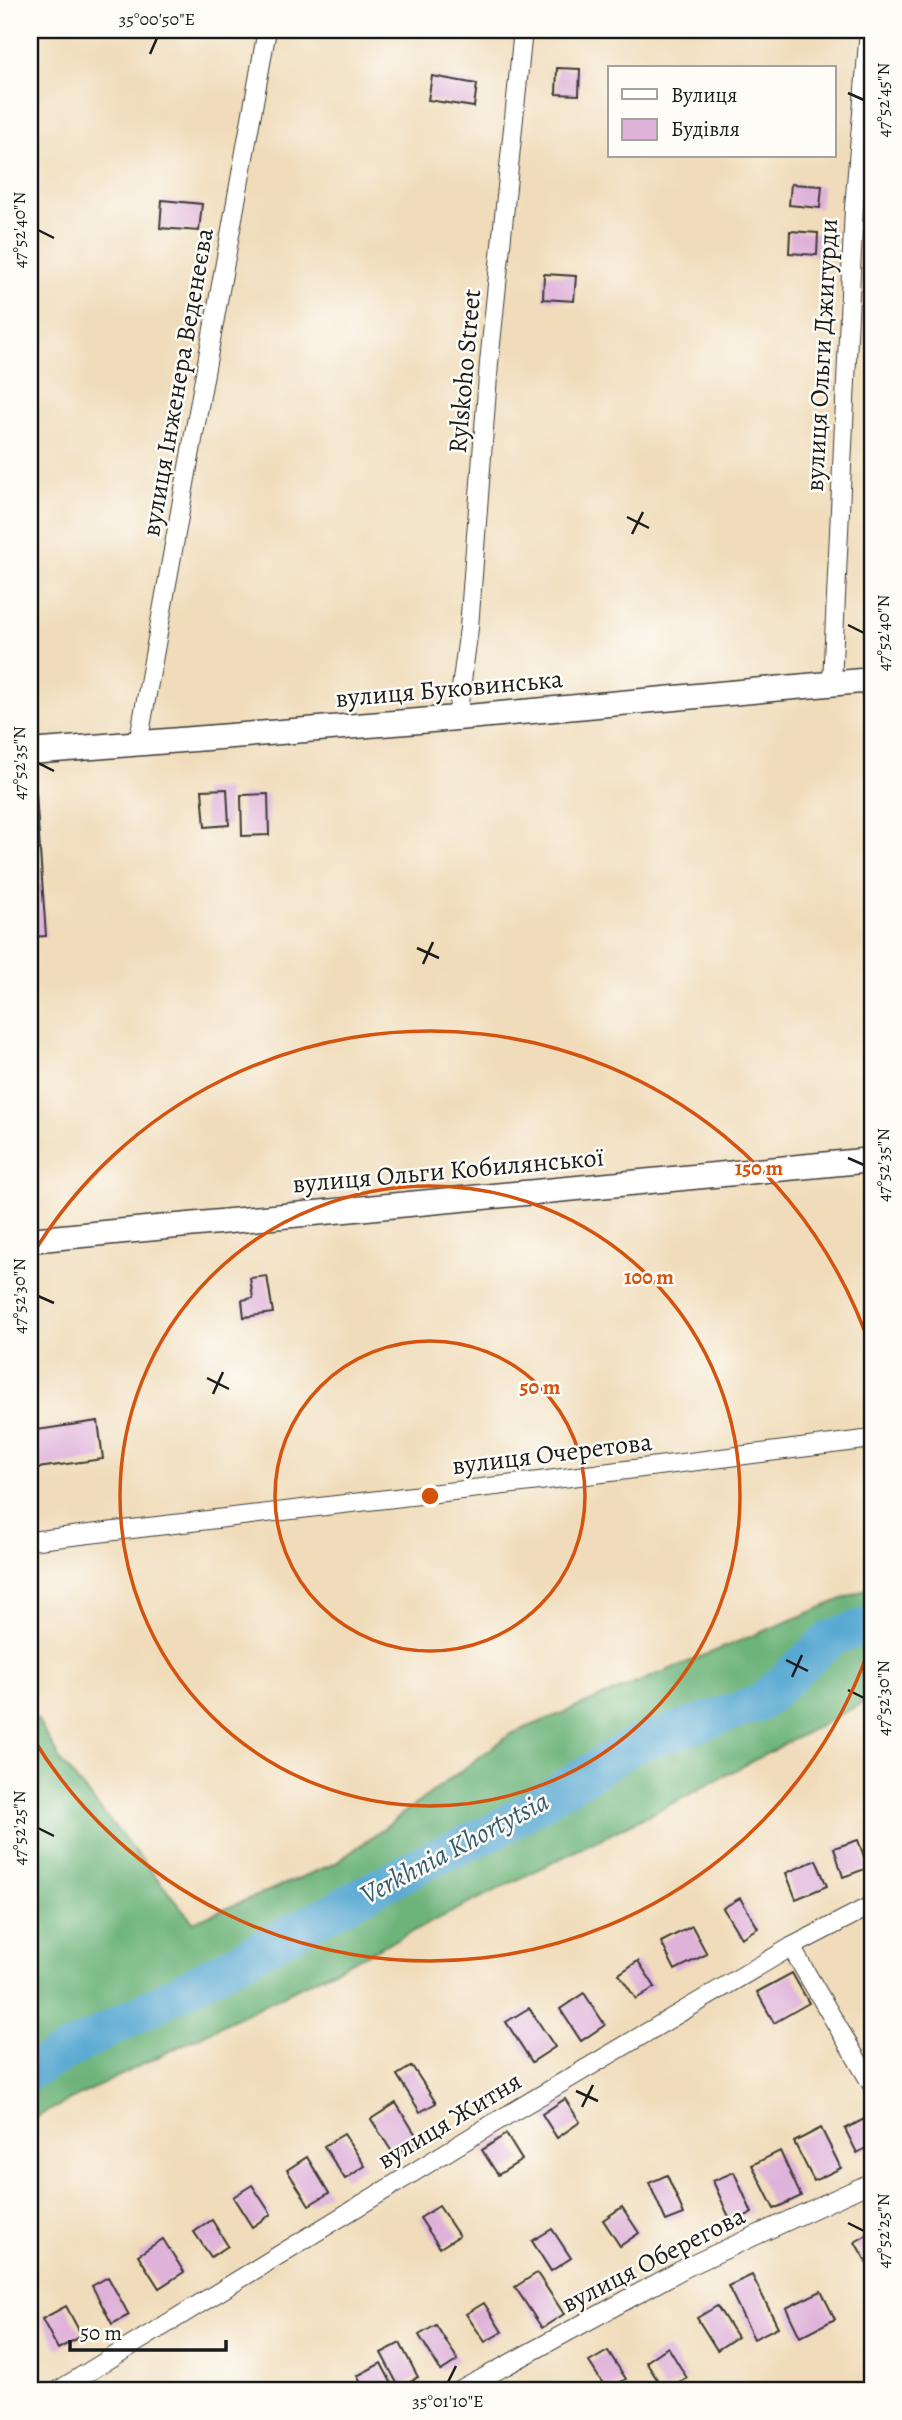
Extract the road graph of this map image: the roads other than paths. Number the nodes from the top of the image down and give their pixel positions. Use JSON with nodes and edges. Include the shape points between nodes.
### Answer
{"nodes":[{"id":1,"x":267,"y":30,"type":"edge"},
{"id":2,"x":523,"y":30,"type":"edge"},
{"id":3,"x":869,"y":30,"type":"edge"},
{"id":4,"x":872,"y":680,"type":"edge"},
{"id":5,"x":832,"y":682,"type":"junction"},
{"id":6,"x":457,"y":718,"type":"junction"},
{"id":7,"x":138,"y":744,"type":"junction"},
{"id":8,"x":30,"y":752,"type":"edge"},
{"id":9,"x":872,"y":1160,"type":"edge"},
{"id":10,"x":30,"y":1240,"type":"edge"},
{"id":11,"x":872,"y":1439,"type":"edge"},
{"id":12,"x":30,"y":1541,"type":"edge"},
{"id":13,"x":872,"y":1905,"type":"edge"},
{"id":14,"x":791,"y":1947,"type":"junction"},
{"id":15,"x":872,"y":2085,"type":"edge"},
{"id":16,"x":872,"y":2182,"type":"edge"},
{"id":17,"x":59,"y":2390,"type":"edge"},
{"id":18,"x":461,"y":2390,"type":"edge"}],
"edges":[{"from":1,"to":7,"type":"street","name":"вулиця Інженера Веденеєва"},
{"from":2,"to":6,"type":"street","name":"Rylskoho Street"},
{"from":3,"to":5,"type":"street","name":"вулиця Ольги Джигурди","via":[[854,208]]},
{"from":4,"to":5,"type":"street","name":"вулиця Буковинська"},
{"from":5,"to":6,"type":"street","name":"вулиця Буковинська"},
{"from":6,"to":7,"type":"street","name":"вулиця Буковинська"},
{"from":7,"to":8,"type":"street","name":"вулиця Буковинська"},
{"from":9,"to":10,"type":"street","name":"вулиця Ольги Кобилянської"},
{"from":11,"to":12,"type":"street","name":"вулиця Очеретова"},
{"from":13,"to":14,"type":"street","name":"вулиця Житня"},
{"from":14,"to":15,"type":"street"},
{"from":14,"to":17,"type":"street","name":"вулиця Житня"},
{"from":16,"to":18,"type":"street","name":"вулиця Оберегова","via":[[685,2268]]}]}
